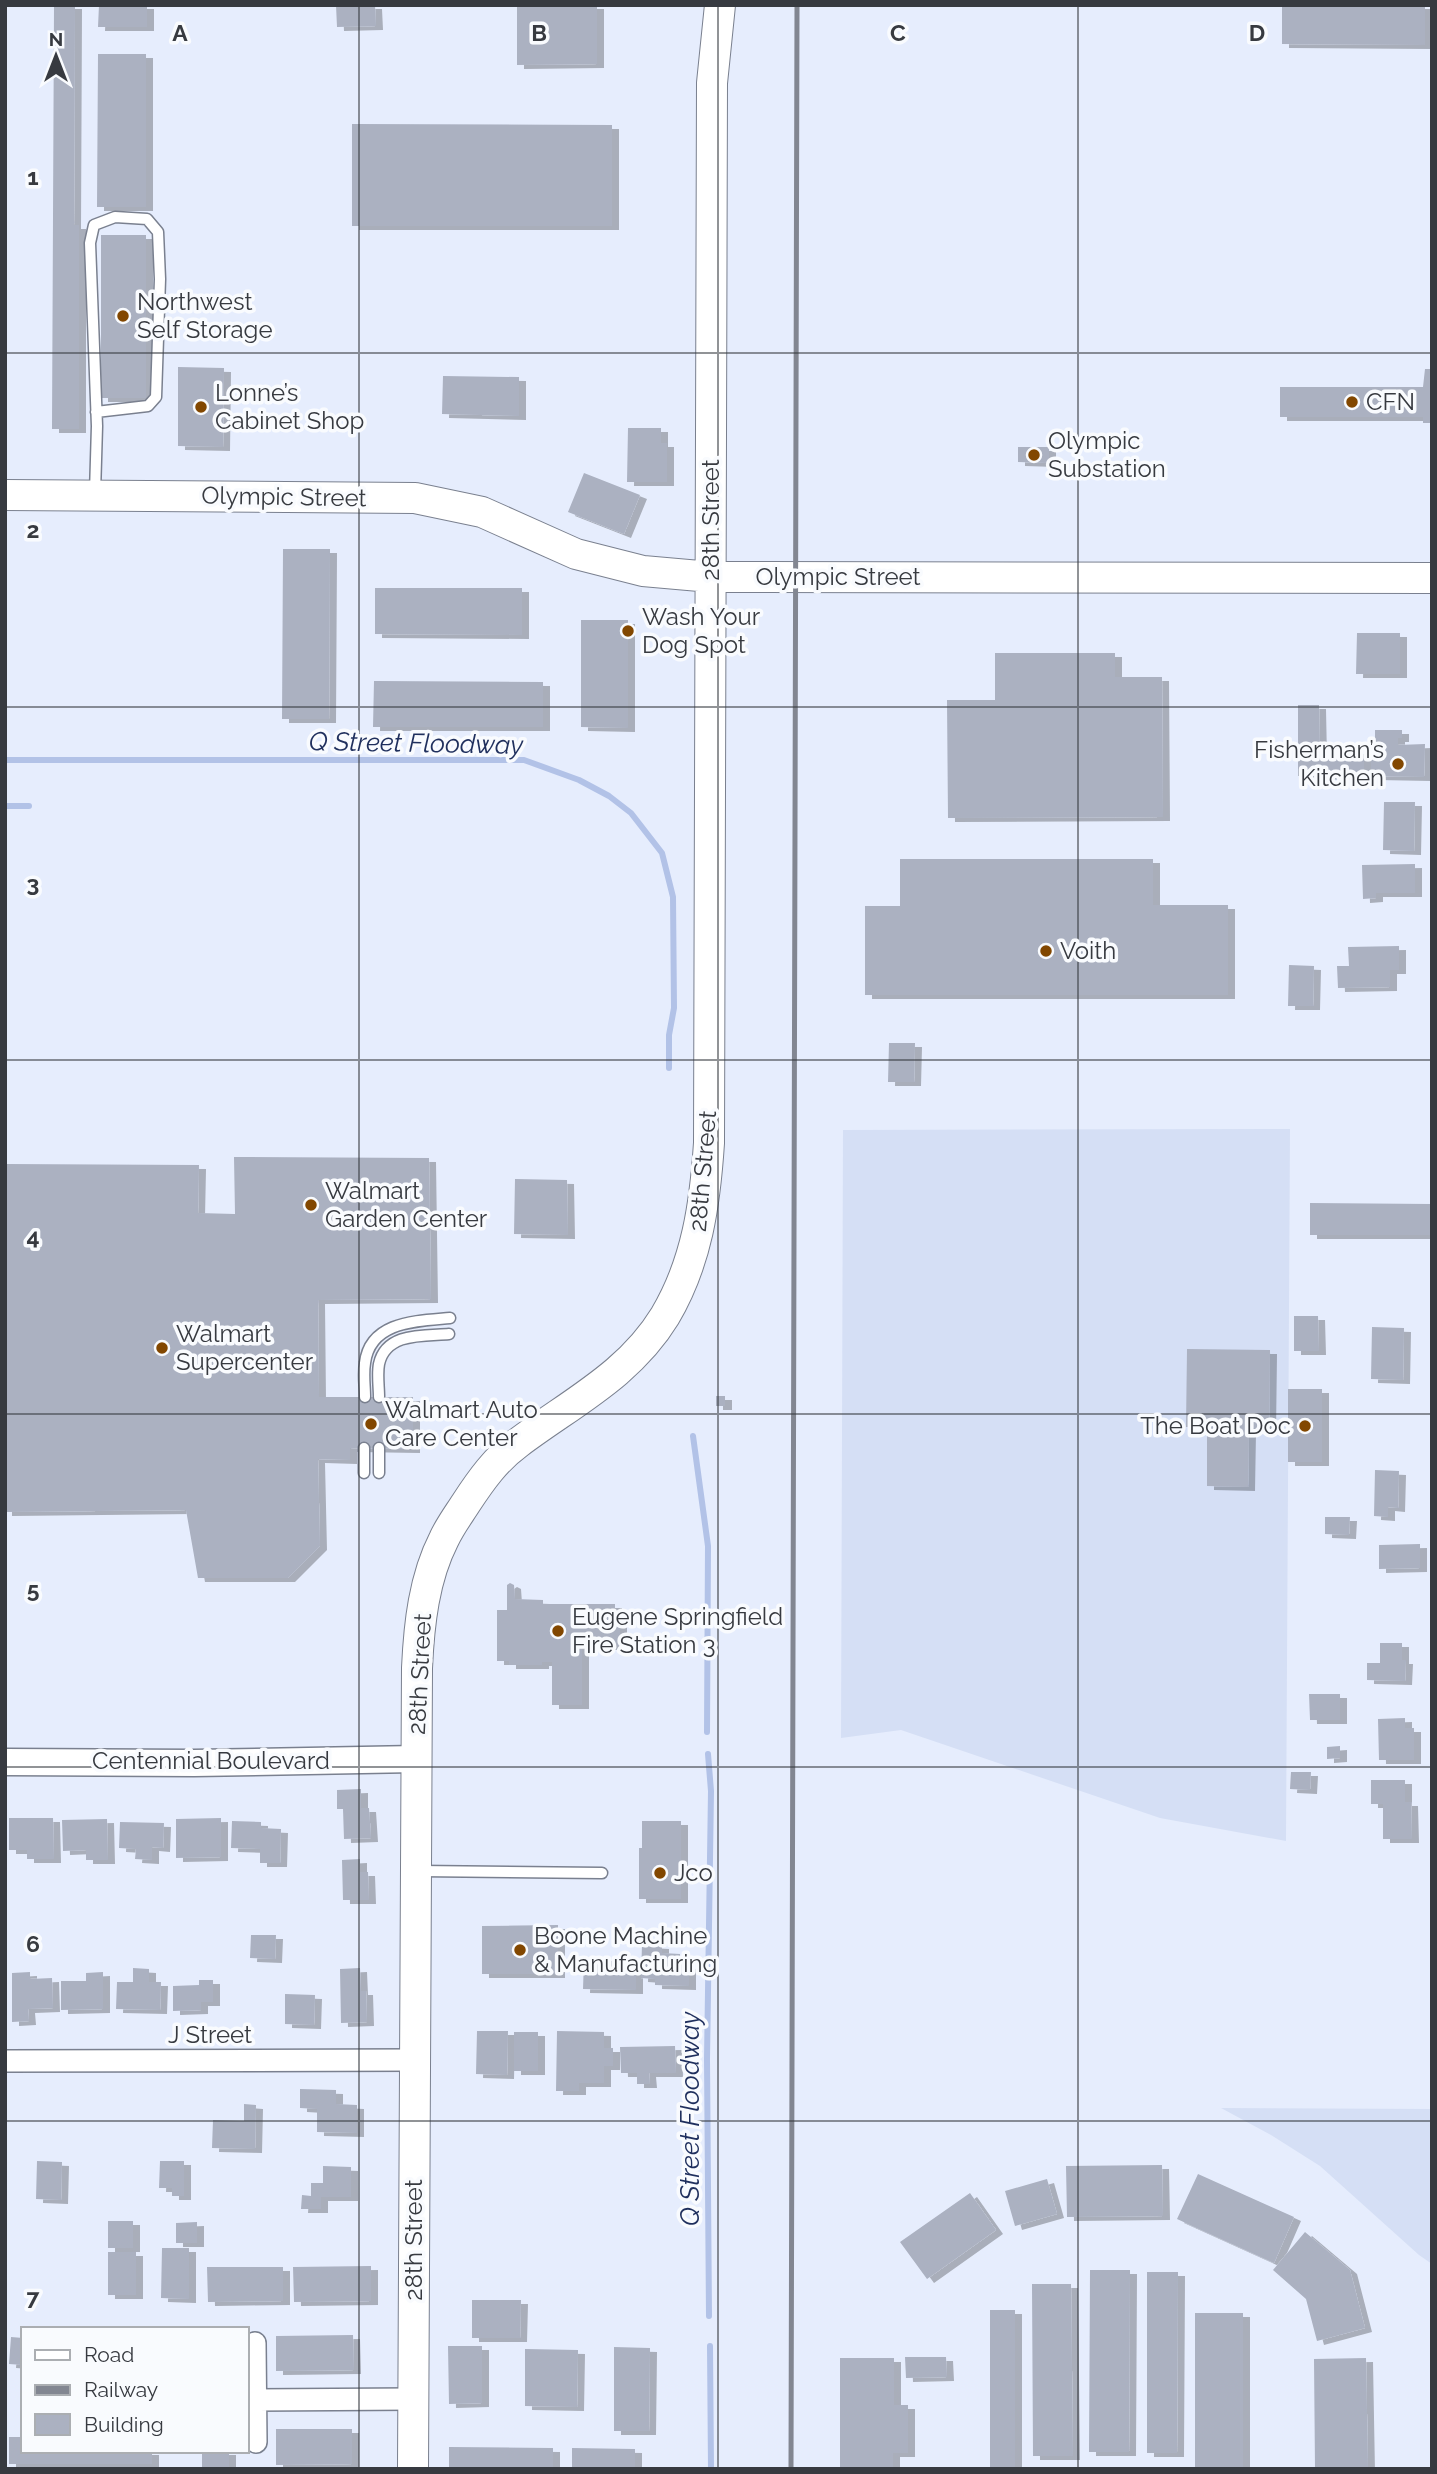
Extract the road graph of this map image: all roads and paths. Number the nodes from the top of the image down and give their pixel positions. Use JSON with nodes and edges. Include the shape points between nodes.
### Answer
{"nodes":[{"id":1,"x":720,"y":5,"type":"edge"},
{"id":2,"x":96,"y":412,"type":"junction"},
{"id":3,"x":5,"y":495,"type":"edge"},
{"id":4,"x":95,"y":496,"type":"junction"},
{"id":5,"x":711,"y":578,"type":"junction"},
{"id":6,"x":1432,"y":578,"type":"edge"},
{"id":7,"x":450,"y":1318,"type":"dead end"},
{"id":8,"x":449,"y":1335,"type":"dead end"},
{"id":9,"x":365,"y":1397,"type":"dead end"},
{"id":10,"x":379,"y":1397,"type":"dead end"},
{"id":11,"x":364,"y":1448,"type":"dead end"},
{"id":12,"x":379,"y":1448,"type":"dead end"},
{"id":13,"x":364,"y":1473,"type":"dead end"},
{"id":14,"x":379,"y":1473,"type":"dead end"},
{"id":15,"x":416,"y":1759,"type":"junction"},
{"id":16,"x":5,"y":1762,"type":"edge"},
{"id":17,"x":416,"y":1871,"type":"junction"},
{"id":18,"x":602,"y":1873,"type":"dead end"},
{"id":19,"x":415,"y":2060,"type":"junction"},
{"id":20,"x":5,"y":2062,"type":"edge"},
{"id":21,"x":255,"y":2343,"type":"dead end"},
{"id":22,"x":413,"y":2399,"type":"junction"},
{"id":23,"x":256,"y":2400,"type":"junction"},
{"id":24,"x":256,"y":2442,"type":"dead end"},
{"id":25,"x":413,"y":2469,"type":"edge"}],
"edges":[{"from":1,"to":5,"type":"main road","name":"28th Street","via":[[712,83]]},
{"from":2,"to":2,"type":"lane","via":[[90,243],[94,225],[115,217],[147,219],[158,232],[156,397],[148,406]]},
{"from":2,"to":4,"type":"lane"},
{"from":3,"to":4,"type":"main road","name":"Olympic Street"},
{"from":4,"to":5,"type":"main road","name":"Olympic Street","via":[[415,498],[482,512],[576,554],[643,570]]},
{"from":5,"to":6,"type":"main road","name":"Olympic Street"},
{"from":5,"to":15,"type":"main road","name":"28th Street","via":[[709,1143],[706,1197],[697,1241],[665,1316],[636,1353],[605,1383],[515,1445],[485,1473],[443,1539],[419,1629]]},
{"from":7,"to":9,"type":"lane","via":[[404,1323],[377,1336],[365,1361]]},
{"from":8,"to":10,"type":"lane","via":[[407,1336],[388,1346],[379,1363]]},
{"from":11,"to":13,"type":"lane"},
{"from":12,"to":14,"type":"lane"},
{"from":15,"to":16,"type":"street","name":"Centennial Boulevard"},
{"from":15,"to":17,"type":"main road","name":"28th Street"},
{"from":17,"to":18,"type":"lane"},
{"from":17,"to":19,"type":"main road","name":"28th Street"},
{"from":19,"to":20,"type":"street","name":"J Street"},
{"from":19,"to":22,"type":"main road","name":"28th Street"},
{"from":21,"to":23,"type":"street"},
{"from":22,"to":23,"type":"street"},
{"from":22,"to":25,"type":"main road","name":"28th Street"},
{"from":23,"to":24,"type":"street"}]}
